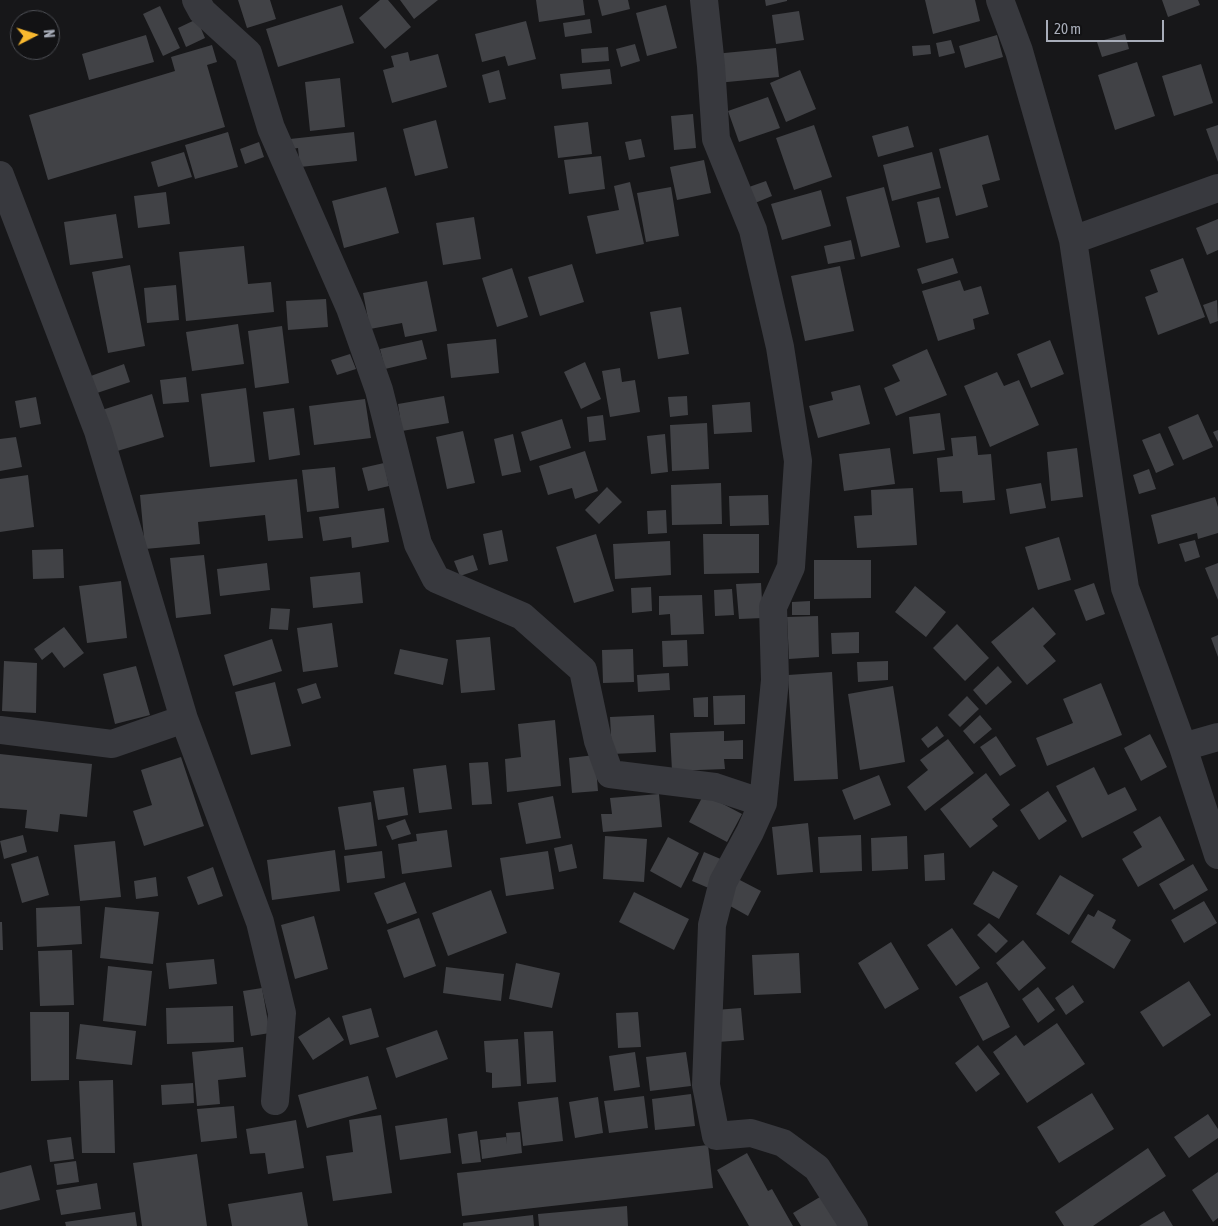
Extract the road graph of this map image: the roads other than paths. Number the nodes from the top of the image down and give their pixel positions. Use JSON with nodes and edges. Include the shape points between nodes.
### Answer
{"nodes":[{"id":1,"x":196,"y":0,"type":"edge"},
{"id":2,"x":704,"y":0,"type":"edge"},
{"id":3,"x":1000,"y":0,"type":"edge"},
{"id":4,"x":0,"y":175,"type":"edge"},
{"id":5,"x":1218,"y":188,"type":"edge"},
{"id":6,"x":1074,"y":240,"type":"junction"},
{"id":7,"x":184,"y":719,"type":"junction"},
{"id":8,"x":0,"y":730,"type":"edge"},
{"id":9,"x":1218,"y":737,"type":"edge"},
{"id":10,"x":1183,"y":747,"type":"junction"},
{"id":11,"x":763,"y":803,"type":"junction"},
{"id":12,"x":1218,"y":855,"type":"edge"},
{"id":13,"x":275,"y":1101,"type":"dead end"},
{"id":14,"x":854,"y":1226,"type":"edge"}],
"edges":[{"from":1,"to":11,"type":"street","via":[[202,11],[248,53],[271,128],[350,308],[380,390],[418,544],[436,579],[522,616],[583,670],[598,741],[610,774],[714,787]]},
{"from":2,"to":11,"type":"street","via":[[716,139],[753,230],[780,347],[798,461],[791,567],[773,607],[775,680]]},
{"from":3,"to":6,"type":"street","via":[[1019,51]]},
{"from":4,"to":7,"type":"street","via":[[98,431]]},
{"from":5,"to":6,"type":"street"},
{"from":6,"to":10,"type":"street","via":[[1125,588]]},
{"from":7,"to":8,"type":"street","via":[[112,744]]},
{"from":7,"to":13,"type":"street","via":[[260,922],[280,1004]]},
{"from":9,"to":10,"type":"street"},
{"from":10,"to":12,"type":"street"},
{"from":11,"to":14,"type":"street","via":[[723,882],[712,925],[706,1085],[716,1136],[751,1134],[783,1143],[817,1168]]}]}
